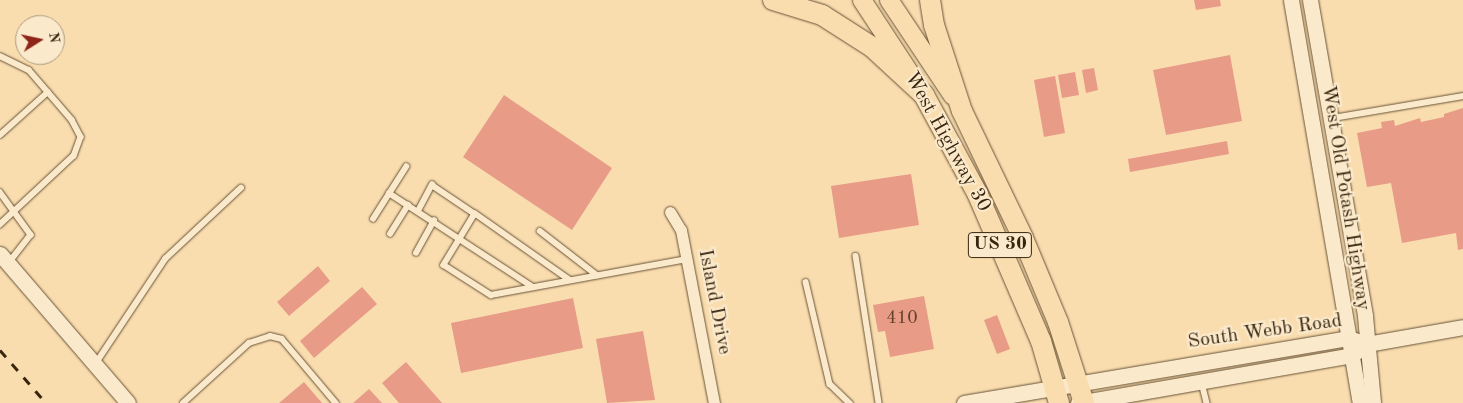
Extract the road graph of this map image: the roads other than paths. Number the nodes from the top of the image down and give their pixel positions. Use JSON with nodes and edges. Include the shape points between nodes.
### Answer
{"nodes":[{"id":1,"x":773,"y":0,"type":"edge"},
{"id":2,"x":862,"y":0,"type":"edge"},
{"id":3,"x":889,"y":0,"type":"edge"},
{"id":4,"x":930,"y":0,"type":"edge"},
{"id":5,"x":1291,"y":0,"type":"edge"},
{"id":6,"x":1310,"y":0,"type":"edge"},
{"id":7,"x":1297,"y":31,"type":"junction"},
{"id":8,"x":0,"y":56,"type":"edge"},
{"id":9,"x":48,"y":92,"type":"junction"},
{"id":10,"x":924,"y":95,"type":"junction"},
{"id":11,"x":1463,"y":96,"type":"edge"},
{"id":12,"x":962,"y":111,"type":"junction"},
{"id":13,"x":1333,"y":118,"type":"junction"},
{"id":14,"x":0,"y":135,"type":"edge"},
{"id":15,"x":1317,"y":152,"type":"junction"},
{"id":16,"x":406,"y":167,"type":"dead end"},
{"id":17,"x":241,"y":188,"type":"dead end"},
{"id":18,"x":0,"y":192,"type":"edge"},
{"id":19,"x":389,"y":193,"type":"junction"},
{"id":20,"x":408,"y":205,"type":"junction"},
{"id":21,"x":16,"y":211,"type":"junction"},
{"id":22,"x":418,"y":211,"type":"junction"},
{"id":23,"x":670,"y":212,"type":"dead end"},
{"id":24,"x":475,"y":214,"type":"junction"},
{"id":25,"x":373,"y":219,"type":"dead end"},
{"id":26,"x":1349,"y":220,"type":"junction"},
{"id":27,"x":434,"y":221,"type":"junction"},
{"id":28,"x":0,"y":225,"type":"edge"},
{"id":29,"x":540,"y":231,"type":"dead end"},
{"id":30,"x":390,"y":234,"type":"dead end"},
{"id":31,"x":461,"y":238,"type":"junction"},
{"id":32,"x":416,"y":253,"type":"dead end"},
{"id":33,"x":856,"y":256,"type":"dead end"},
{"id":34,"x":4,"y":259,"type":"edge"},
{"id":35,"x":687,"y":259,"type":"junction"},
{"id":36,"x":597,"y":275,"type":"junction"},
{"id":37,"x":569,"y":280,"type":"junction"},
{"id":38,"x":806,"y":282,"type":"dead end"},
{"id":39,"x":533,"y":287,"type":"junction"},
{"id":40,"x":1463,"y":327,"type":"edge"},
{"id":41,"x":1348,"y":338,"type":"junction"},
{"id":42,"x":1368,"y":344,"type":"junction"},
{"id":43,"x":1352,"y":355,"type":"junction"},
{"id":44,"x":95,"y":364,"type":"junction"},
{"id":45,"x":1202,"y":381,"type":"junction"},
{"id":46,"x":1078,"y":382,"type":"junction"},
{"id":47,"x":1057,"y":395,"type":"edge"},
{"id":48,"x":128,"y":403,"type":"edge"},
{"id":49,"x":183,"y":403,"type":"edge"},
{"id":50,"x":336,"y":403,"type":"edge"},
{"id":51,"x":714,"y":403,"type":"edge"},
{"id":52,"x":850,"y":403,"type":"edge"},
{"id":53,"x":878,"y":403,"type":"edge"},
{"id":54,"x":964,"y":403,"type":"edge"},
{"id":55,"x":1082,"y":403,"type":"edge"},
{"id":56,"x":1207,"y":403,"type":"edge"},
{"id":57,"x":1360,"y":403,"type":"edge"},
{"id":58,"x":1374,"y":403,"type":"edge"}],
"edges":[{"from":1,"to":10,"type":"highway","via":[[822,15],[872,47]]},
{"from":2,"to":10,"type":"main road","name":"West Highway 30","number":"US 30"},
{"from":3,"to":12,"type":"main road","name":"West Highway 30","number":"US 30"},
{"from":4,"to":12,"type":"highway","via":[[934,25]]},
{"from":5,"to":7,"type":"street","name":"West Old Potash Highway"},
{"from":6,"to":13,"type":"street","name":"West Old Potash Highway"},
{"from":7,"to":13,"type":"street","via":[[1308,50],[1321,111],[1325,117]]},
{"from":7,"to":15,"type":"street","name":"West Old Potash Highway"},
{"from":8,"to":9,"type":"lane","via":[[29,70]]},
{"from":9,"to":14,"type":"lane"},
{"from":9,"to":21,"type":"lane","via":[[72,120],[81,137],[74,156]]},
{"from":10,"to":47,"type":"highway","name":"West Highway 30","number":"US 30","via":[[978,194],[1041,341]]},
{"from":11,"to":13,"type":"lane"},
{"from":12,"to":46,"type":"highway","name":"West Highway 30","number":"US 30","via":[[1023,238],[1058,322]]},
{"from":13,"to":26,"type":"street","name":"West Old Potash Highway"},
{"from":15,"to":26,"type":"street","via":[[1326,154],[1337,202]]},
{"from":15,"to":41,"type":"street","name":"West Old Potash Highway"},
{"from":16,"to":19,"type":"lane"},
{"from":17,"to":44,"type":"lane","via":[[165,259]]},
{"from":18,"to":21,"type":"lane"},
{"from":19,"to":20,"type":"lane"},
{"from":19,"to":25,"type":"lane"},
{"from":20,"to":22,"type":"lane"},
{"from":20,"to":30,"type":"lane"},
{"from":21,"to":28,"type":"lane"},
{"from":21,"to":34,"type":"lane","via":[[31,235]]},
{"from":22,"to":24,"type":"lane","via":[[432,185]]},
{"from":22,"to":27,"type":"lane"},
{"from":23,"to":35,"type":"street","name":"Island Drive","via":[[682,230]]},
{"from":24,"to":31,"type":"lane"},
{"from":24,"to":37,"type":"lane"},
{"from":26,"to":42,"type":"street","name":"West Old Potash Highway"},
{"from":27,"to":31,"type":"lane"},
{"from":27,"to":32,"type":"lane"},
{"from":29,"to":36,"type":"lane"},
{"from":31,"to":39,"type":"lane"},
{"from":31,"to":39,"type":"lane","via":[[444,265],[491,296]]},
{"from":33,"to":53,"type":"lane"},
{"from":34,"to":44,"type":"street"},
{"from":35,"to":36,"type":"lane"},
{"from":35,"to":51,"type":"street","name":"Island Drive"},
{"from":36,"to":37,"type":"lane"},
{"from":37,"to":39,"type":"lane"},
{"from":38,"to":52,"type":"lane","via":[[830,384]]},
{"from":40,"to":42,"type":"street"},
{"from":41,"to":42,"type":"street","name":"South Webb Road"},
{"from":41,"to":43,"type":"street","name":"West Old Potash Highway"},
{"from":41,"to":46,"type":"street","name":"South Webb Road"},
{"from":42,"to":43,"type":"street","name":"South Webb Road"},
{"from":42,"to":58,"type":"street","name":"West Old Potash Highway"},
{"from":43,"to":45,"type":"street","name":"South Webb Road"},
{"from":43,"to":57,"type":"street","name":"West Old Potash Highway"},
{"from":44,"to":48,"type":"street"},
{"from":45,"to":55,"type":"street","name":"South Webb Road"},
{"from":45,"to":56,"type":"lane"},
{"from":46,"to":47,"type":"street","name":"South Webb Road"},
{"from":46,"to":55,"type":"highway","name":"West Highway 30","number":"US 30"},
{"from":47,"to":54,"type":"street","name":"South Webb Road"},
{"from":49,"to":50,"type":"lane","via":[[249,342],[270,336],[282,339]]}]}
